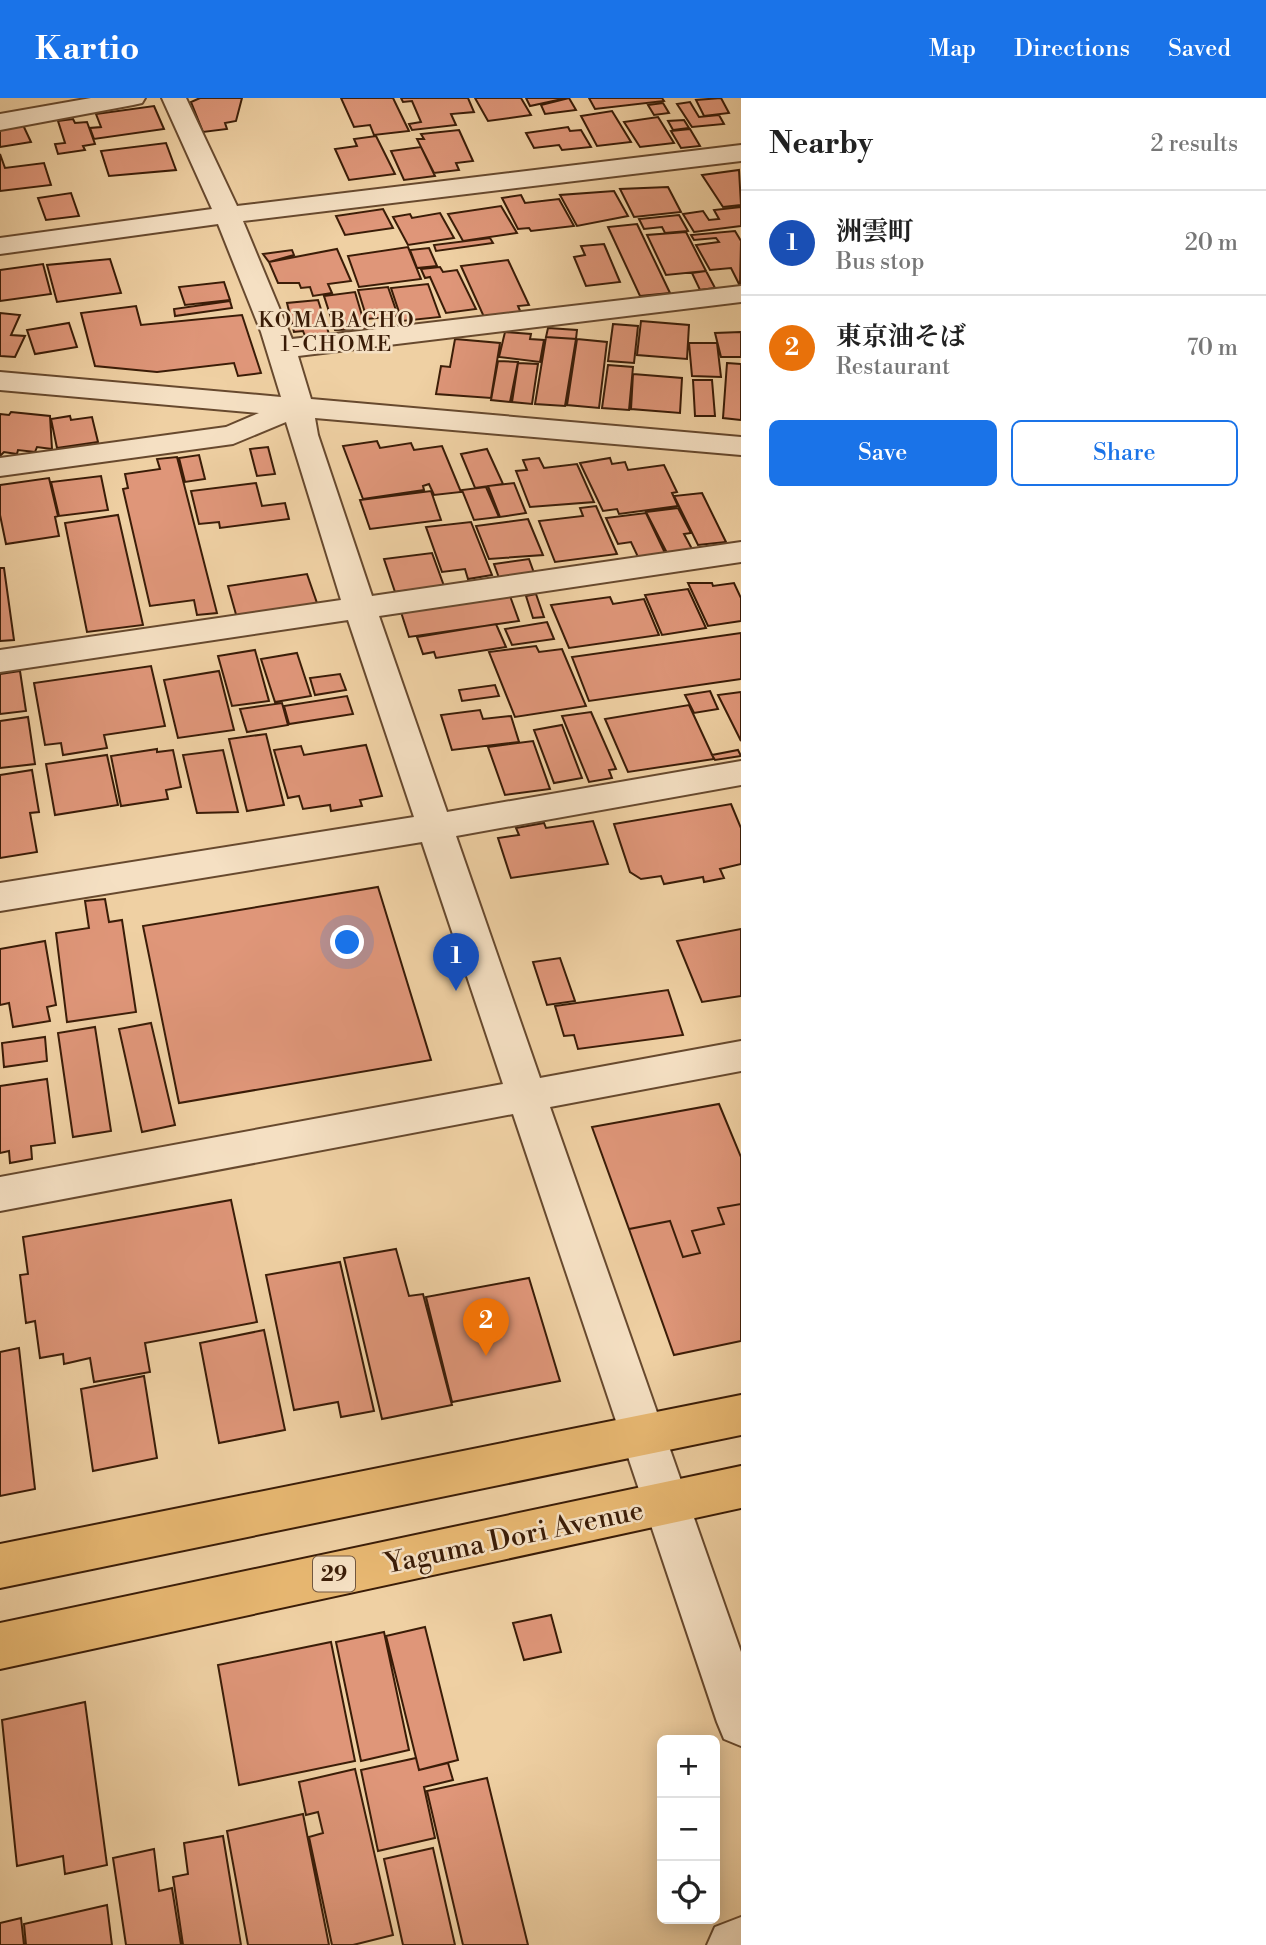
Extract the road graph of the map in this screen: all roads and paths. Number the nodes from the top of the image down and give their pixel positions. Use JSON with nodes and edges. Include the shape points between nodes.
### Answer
{"nodes":[{"id":1,"x":134,"y":98,"type":"edge"},
{"id":2,"x":174,"y":98,"type":"edge"},
{"id":3,"x":0,"y":122,"type":"edge"},
{"id":4,"x":741,"y":153,"type":"edge"},
{"id":5,"x":229,"y":215,"type":"junction"},
{"id":6,"x":0,"y":246,"type":"edge"},
{"id":7,"x":741,"y":294,"type":"edge"},
{"id":8,"x":282,"y":349,"type":"junction"},
{"id":9,"x":0,"y":381,"type":"edge"},
{"id":10,"x":299,"y":405,"type":"junction"},
{"id":11,"x":741,"y":446,"type":"edge"},
{"id":12,"x":0,"y":467,"type":"edge"},
{"id":13,"x":741,"y":552,"type":"edge"},
{"id":14,"x":360,"y":608,"type":"junction"},
{"id":15,"x":0,"y":661,"type":"edge"},
{"id":16,"x":741,"y":773,"type":"edge"},
{"id":17,"x":433,"y":827,"type":"junction"},
{"id":18,"x":0,"y":897,"type":"edge"},
{"id":19,"x":741,"y":1056,"type":"edge"},
{"id":20,"x":525,"y":1098,"type":"junction"},
{"id":21,"x":0,"y":1194,"type":"edge"},
{"id":22,"x":741,"y":1415,"type":"edge"},
{"id":23,"x":641,"y":1436,"type":"junction"},
{"id":24,"x":741,"y":1487,"type":"edge"},
{"id":25,"x":667,"y":1503,"type":"junction"},
{"id":26,"x":0,"y":1566,"type":"edge"},
{"id":27,"x":0,"y":1646,"type":"edge"},
{"id":28,"x":741,"y":1721,"type":"edge"},
{"id":29,"x":741,"y":1943,"type":"edge"},
{"id":30,"x":733,"y":1945,"type":"edge"}],
"edges":[{"from":1,"to":3,"type":"street"},
{"from":2,"to":5,"type":"street"},
{"from":4,"to":5,"type":"street"},
{"from":5,"to":6,"type":"street"},
{"from":5,"to":8,"type":"street"},
{"from":7,"to":8,"type":"street"},
{"from":8,"to":10,"type":"street"},
{"from":9,"to":10,"type":"street"},
{"from":10,"to":11,"type":"street"},
{"from":10,"to":12,"type":"street","via":[[233,435]]},
{"from":10,"to":14,"type":"street","via":[[303,435]]},
{"from":13,"to":14,"type":"street"},
{"from":14,"to":15,"type":"street"},
{"from":14,"to":17,"type":"street"},
{"from":16,"to":17,"type":"street"},
{"from":17,"to":18,"type":"street"},
{"from":17,"to":20,"type":"street"},
{"from":19,"to":20,"type":"street"},
{"from":20,"to":21,"type":"street"},
{"from":20,"to":23,"type":"street"},
{"from":22,"to":23,"type":"main road"},
{"from":23,"to":25,"type":"street"},
{"from":23,"to":26,"type":"main road"},
{"from":24,"to":25,"type":"main road","name":"Yaguma Dori Avenue","number":"29"},
{"from":25,"to":27,"type":"main road","name":"Yaguma Dori Avenue","number":"29"},
{"from":25,"to":28,"type":"street"},
{"from":29,"to":30,"type":"street"}]}
